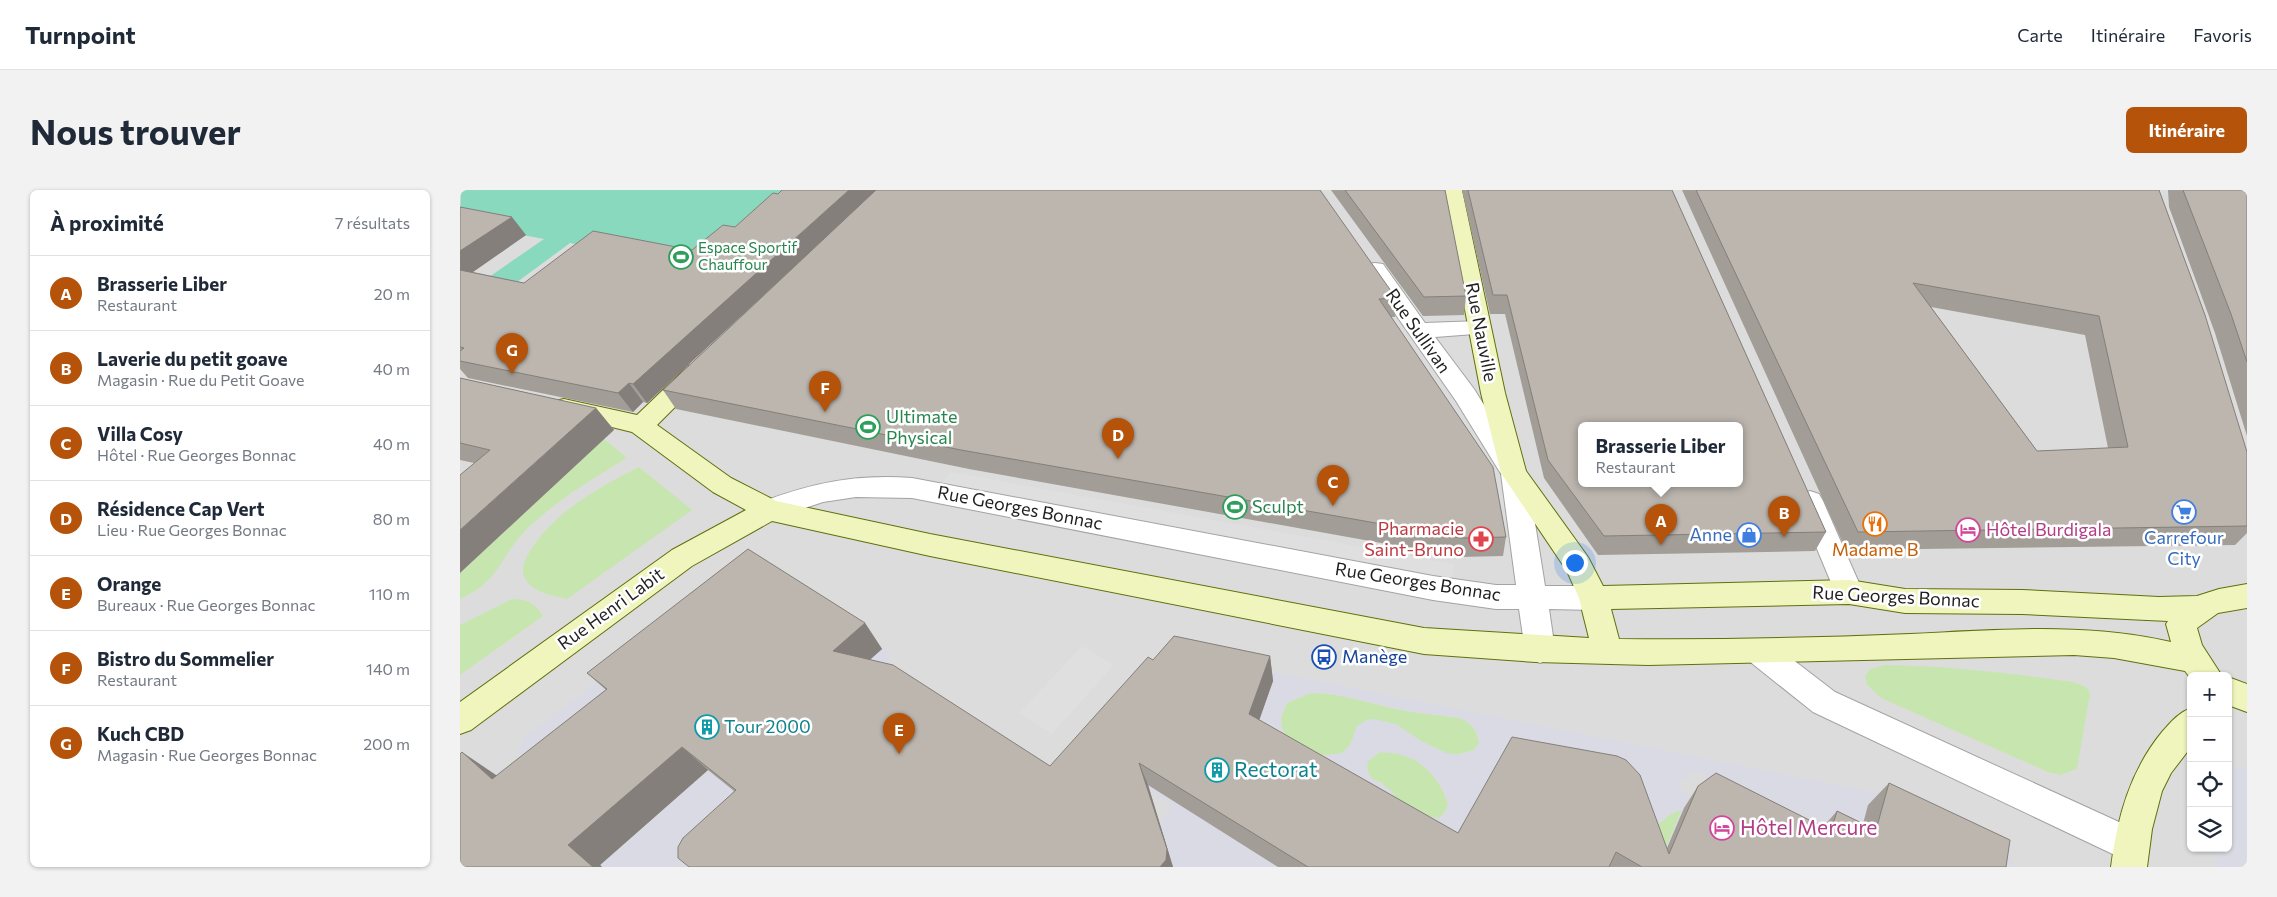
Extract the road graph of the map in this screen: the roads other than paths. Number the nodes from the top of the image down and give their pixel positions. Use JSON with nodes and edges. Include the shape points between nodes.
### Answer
{"nodes":[{"id":1,"x":1452,"y":190,"type":"edge"},
{"id":2,"x":1363,"y":252,"type":"edge"},
{"id":3,"x":1480,"y":328,"type":"junction"},
{"id":4,"x":1418,"y":330,"type":"junction"},
{"id":5,"x":710,"y":359,"type":"edge"},
{"id":6,"x":537,"y":402,"type":"edge"},
{"id":7,"x":641,"y":426,"type":"junction"},
{"id":8,"x":1514,"y":473,"type":"junction"},
{"id":9,"x":1799,"y":478,"type":"edge"},
{"id":10,"x":769,"y":510,"type":"junction"},
{"id":11,"x":1850,"y":592,"type":"junction"},
{"id":12,"x":2247,"y":596,"type":"edge"},
{"id":13,"x":1533,"y":597,"type":"junction"},
{"id":14,"x":1594,"y":598,"type":"junction"},
{"id":15,"x":2197,"y":608,"type":"junction"},
{"id":16,"x":1540,"y":650,"type":"junction"},
{"id":17,"x":1607,"y":651,"type":"junction"},
{"id":18,"x":1760,"y":652,"type":"junction"},
{"id":19,"x":2200,"y":668,"type":"edge"},
{"id":20,"x":2232,"y":692,"type":"edge"},
{"id":21,"x":2247,"y":698,"type":"edge"},
{"id":22,"x":460,"y":720,"type":"edge"},
{"id":23,"x":2187,"y":727,"type":"edge"},
{"id":24,"x":2130,"y":856,"type":"edge"}],
"edges":[{"from":1,"to":3,"type":"street","name":"Rue Nauville"},
{"from":2,"to":4,"type":"street","name":"Rue Sullivan"},
{"from":3,"to":4,"type":"street"},
{"from":3,"to":8,"type":"street","name":"Rue Nauville"},
{"from":4,"to":8,"type":"street","name":"Rue Sullivan"},
{"from":5,"to":7,"type":"street"},
{"from":6,"to":7,"type":"street"},
{"from":7,"to":10,"type":"street","via":[[722,485]]},
{"from":8,"to":13,"type":"street","name":"Rue Sullivan"},
{"from":8,"to":14,"type":"street","name":"Rue Sullivan","via":[[1578,565]]},
{"from":9,"to":11,"type":"street"},
{"from":10,"to":13,"type":"street","name":"Rue Georges Bonnac","via":[[802,497],[840,488],[876,484],[912,488],[1433,588],[1496,597]]},
{"from":10,"to":16,"type":"street","via":[[930,545],[1424,641]]},
{"from":10,"to":22,"type":"street","name":"Rue Henri Labit","via":[[713,538],[682,558]]},
{"from":11,"to":14,"type":"street","name":"Rue Georges Bonnac"},
{"from":11,"to":15,"type":"street","name":"Rue Georges Bonnac","via":[[1905,601]]},
{"from":12,"to":15,"type":"street","via":[[2219,600]]},
{"from":13,"to":14,"type":"street","name":"Rue Georges Bonnac"},
{"from":13,"to":16,"type":"street","name":"Rue Sullivan"},
{"from":14,"to":17,"type":"street","name":"Rue Sullivan"},
{"from":15,"to":19,"type":"street","via":[[2181,624],[2184,641]]},
{"from":16,"to":17,"type":"street"},
{"from":17,"to":18,"type":"street"},
{"from":18,"to":19,"type":"street","via":[[2085,641],[2141,647]]},
{"from":18,"to":24,"type":"street","via":[[1824,702]]},
{"from":20,"to":21,"type":"street"},
{"from":23,"to":24,"type":"street","via":[[2157,766],[2142,797]]}]}
